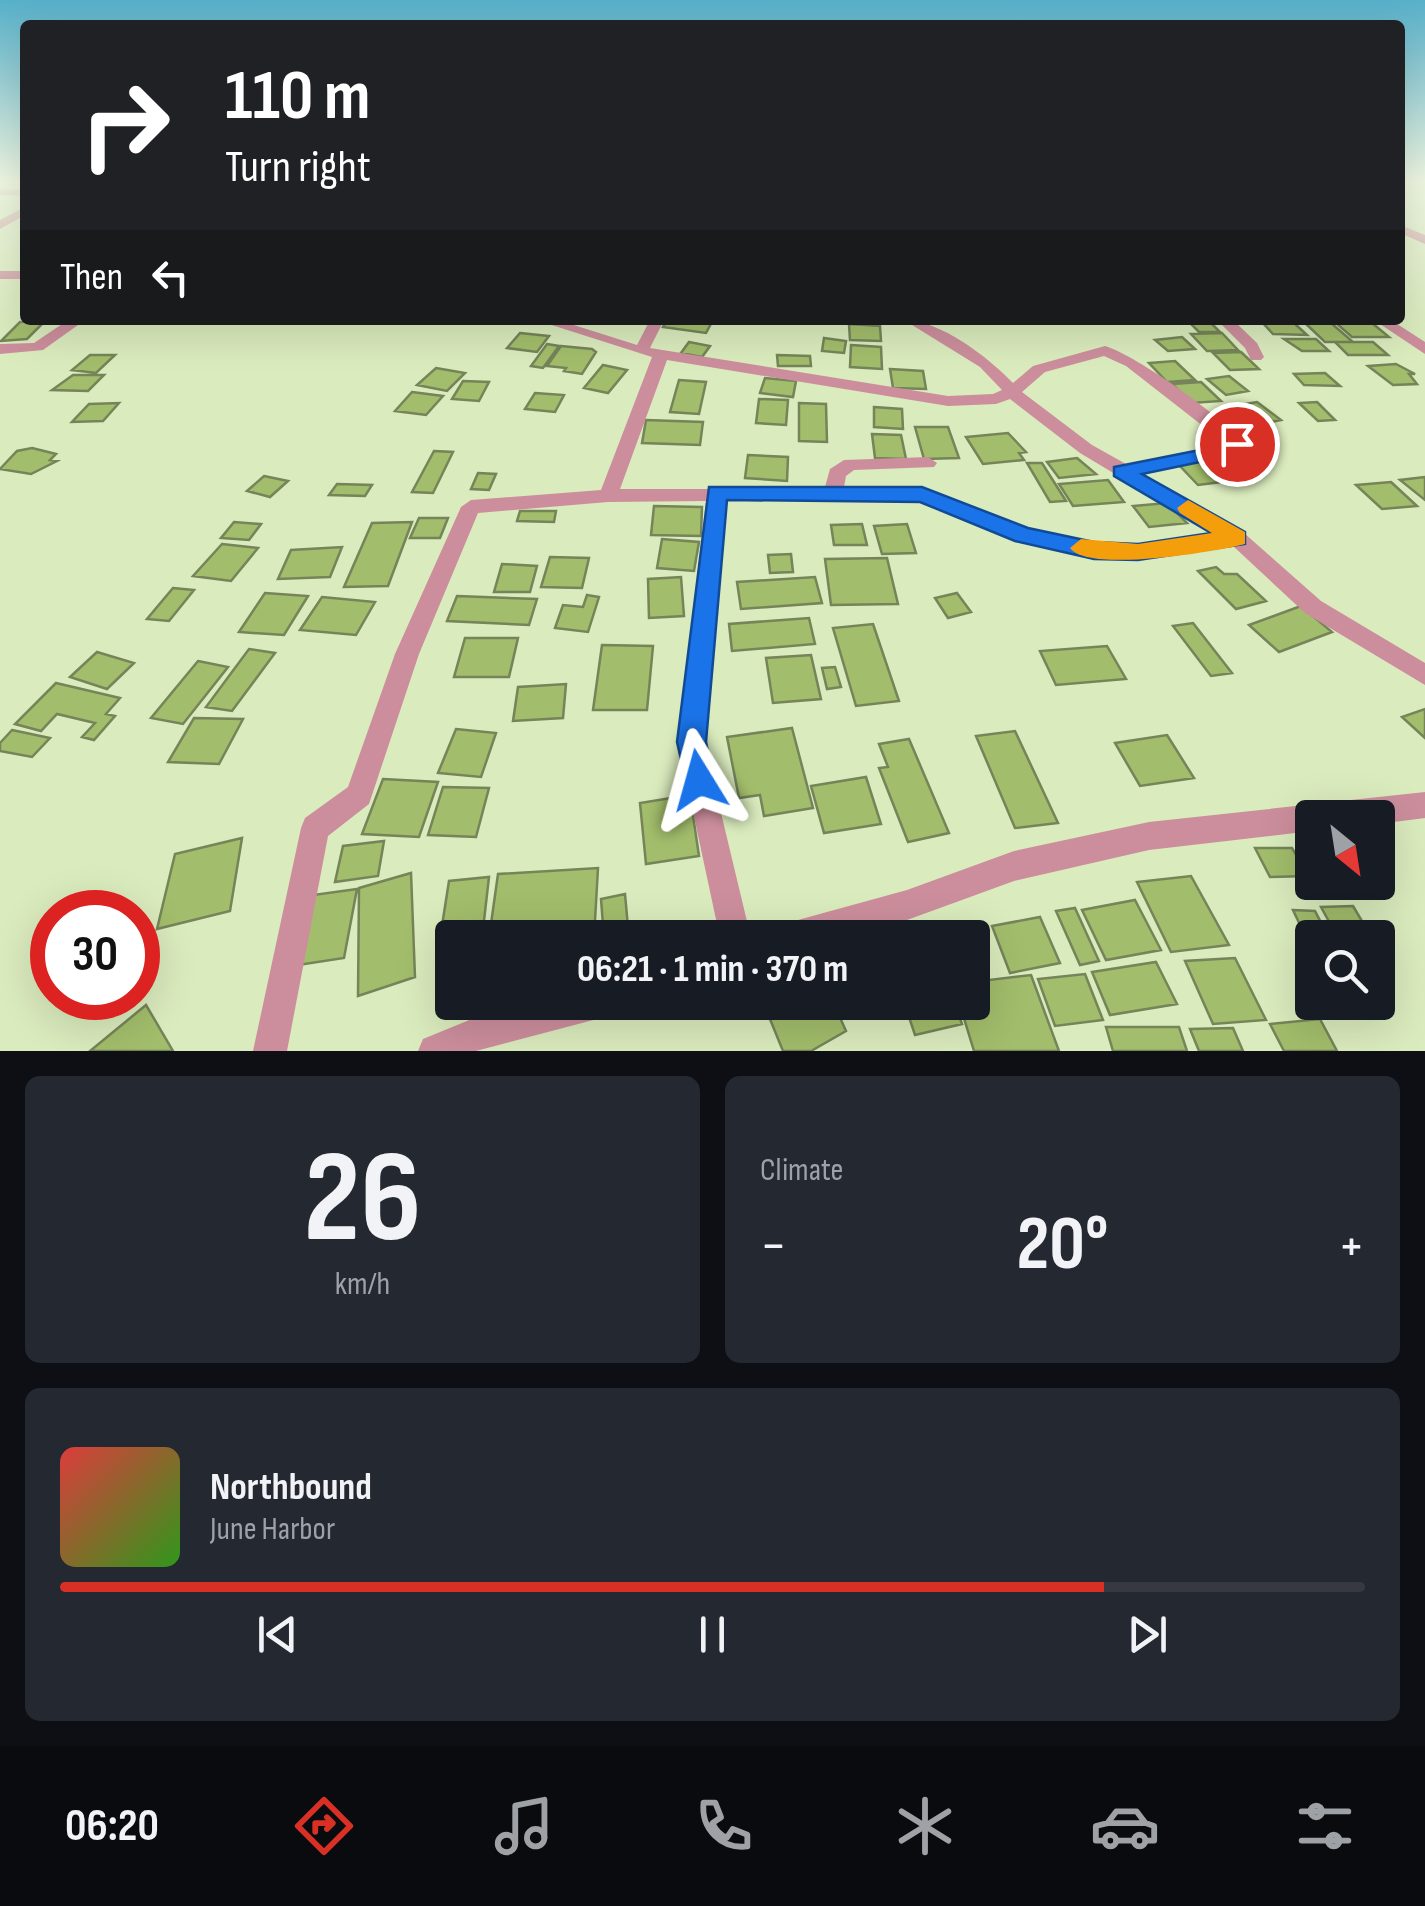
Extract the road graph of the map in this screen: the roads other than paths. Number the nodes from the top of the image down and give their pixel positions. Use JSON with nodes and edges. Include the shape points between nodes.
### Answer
{"nodes":[{"id":1,"x":71,"y":325,"type":"edge"},
{"id":2,"x":558,"y":325,"type":"edge"},
{"id":3,"x":655,"y":325,"type":"edge"},
{"id":4,"x":920,"y":325,"type":"edge"},
{"id":5,"x":1229,"y":325,"type":"edge"},
{"id":6,"x":1388,"y":325,"type":"edge"},
{"id":7,"x":0,"y":349,"type":"edge"},
{"id":8,"x":1425,"y":350,"type":"edge"},
{"id":9,"x":641,"y":351,"type":"junction"},
{"id":10,"x":661,"y":354,"type":"junction"},
{"id":11,"x":1256,"y":357,"type":"dead end"},
{"id":12,"x":1012,"y":392,"type":"junction"},
{"id":13,"x":928,"y":463,"type":"dead end"},
{"id":14,"x":1122,"y":472,"type":"junction"},
{"id":15,"x":717,"y":492,"type":"junction"},
{"id":16,"x":608,"y":496,"type":"junction"},
{"id":17,"x":833,"y":496,"type":"junction"},
{"id":18,"x":1237,"y":538,"type":"junction"},
{"id":19,"x":1425,"y":674,"type":"edge"},
{"id":20,"x":1425,"y":805,"type":"edge"},
{"id":21,"x":732,"y":920,"type":"edge"},
{"id":22,"x":851,"y":920,"type":"edge"},
{"id":23,"x":528,"y":1020,"type":"edge"},
{"id":24,"x":270,"y":1051,"type":"edge"},
{"id":25,"x":435,"y":1051,"type":"edge"}],
"edges":[{"from":1,"to":7,"type":"street","via":[[38,347]]},
{"from":2,"to":9,"type":"street"},
{"from":3,"to":9,"type":"street"},
{"from":4,"to":12,"type":"street","via":[[962,347]]},
{"from":5,"to":11,"type":"street"},
{"from":6,"to":8,"type":"street"},
{"from":9,"to":10,"type":"street"},
{"from":10,"to":12,"type":"street","via":[[948,401]]},
{"from":10,"to":16,"type":"street"},
{"from":12,"to":14,"type":"street"},
{"from":12,"to":14,"type":"street","via":[[1039,369],[1105,352],[1132,363],[1237,444]]},
{"from":13,"to":17,"type":"street","via":[[850,464],[837,473]]},
{"from":14,"to":18,"type":"street"},
{"from":15,"to":16,"type":"street"},
{"from":15,"to":17,"type":"street"},
{"from":15,"to":21,"type":"street","via":[[691,742]]},
{"from":16,"to":24,"type":"street","via":[[471,508],[407,654],[359,795],[314,828]]},
{"from":17,"to":18,"type":"street","via":[[922,494],[1023,535],[1094,550],[1138,552]]},
{"from":18,"to":19,"type":"street","via":[[1313,606]]},
{"from":20,"to":22,"type":"street","via":[[1149,836],[1014,866]]},
{"from":23,"to":25,"type":"street"}]}
